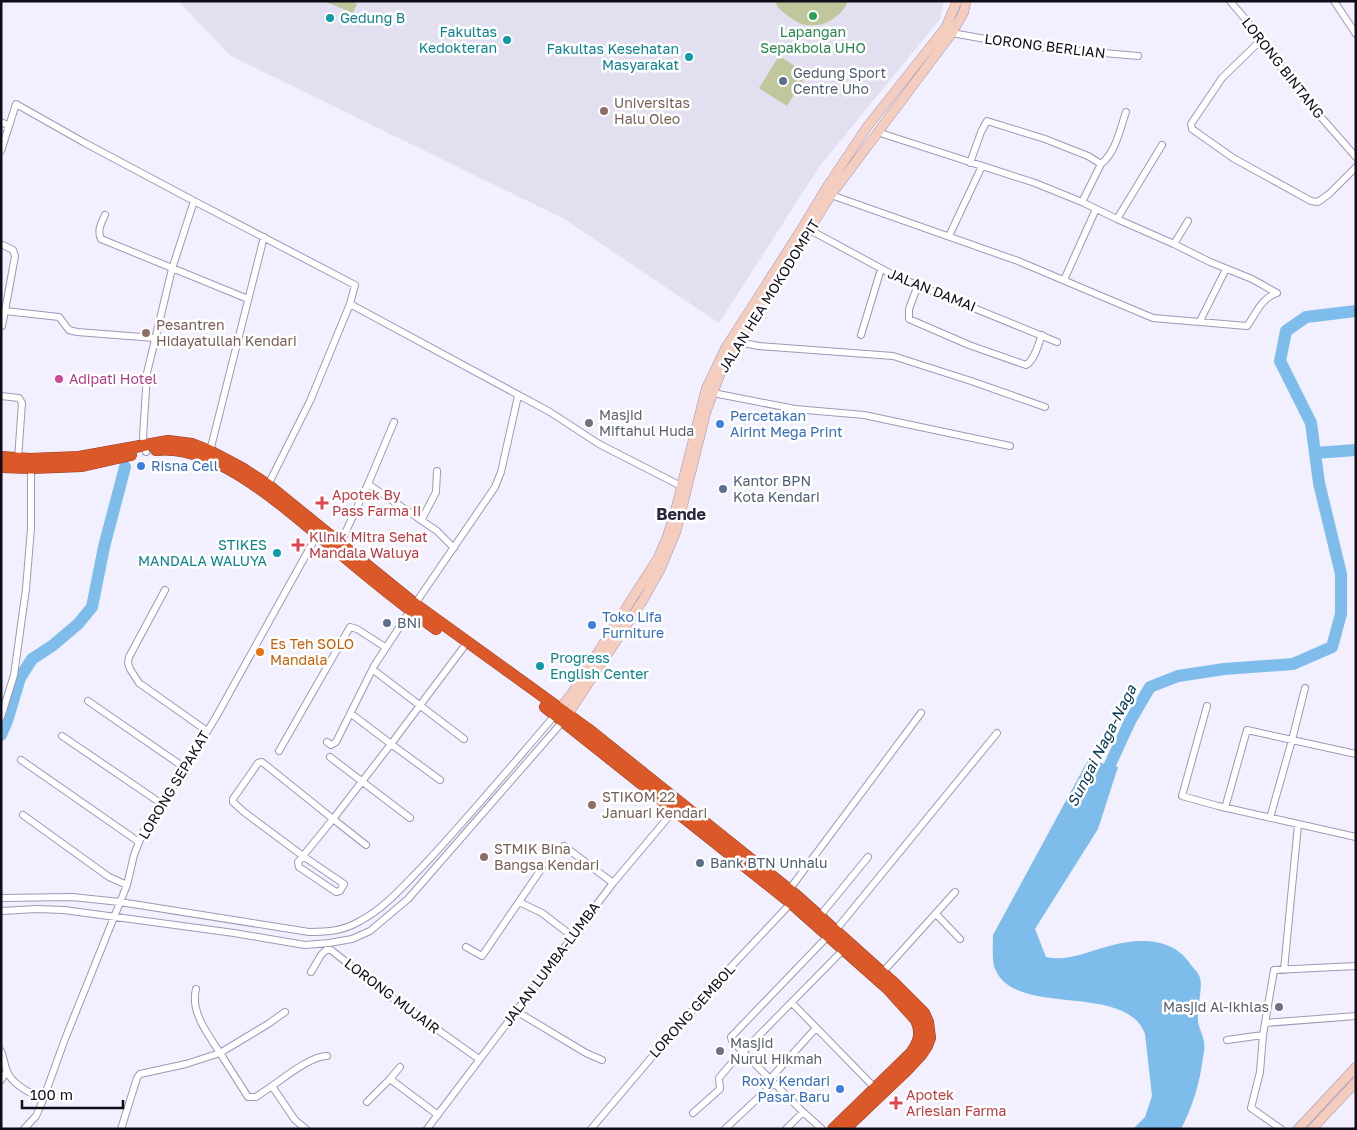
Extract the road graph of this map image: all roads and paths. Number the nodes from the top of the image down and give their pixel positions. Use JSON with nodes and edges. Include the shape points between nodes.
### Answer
{"nodes":[{"id":1,"x":957,"y":1,"type":"edge"},
{"id":2,"x":966,"y":1,"type":"edge"},
{"id":3,"x":1230,"y":1,"type":"edge"},
{"id":4,"x":1334,"y":1,"type":"edge"},
{"id":5,"x":952,"y":33,"type":"junction"},
{"id":6,"x":1356,"y":34,"type":"edge"},
{"id":7,"x":1262,"y":39,"type":"junction"},
{"id":8,"x":1138,"y":56,"type":"dead end"},
{"id":9,"x":1126,"y":112,"type":"dead end"},
{"id":10,"x":1,"y":122,"type":"edge"},
{"id":11,"x":9,"y":126,"type":"junction"},
{"id":12,"x":866,"y":128,"type":"junction"},
{"id":13,"x":877,"y":132,"type":"junction"},
{"id":14,"x":1162,"y":145,"type":"dead end"},
{"id":15,"x":1,"y":151,"type":"edge"},
{"id":16,"x":1356,"y":157,"type":"edge"},
{"id":17,"x":970,"y":163,"type":"junction"},
{"id":18,"x":1101,"y":164,"type":"junction"},
{"id":19,"x":982,"y":166,"type":"junction"},
{"id":20,"x":1356,"y":167,"type":"edge"},
{"id":21,"x":831,"y":195,"type":"junction"},
{"id":22,"x":194,"y":201,"type":"junction"},
{"id":23,"x":1082,"y":202,"type":"junction"},
{"id":24,"x":1096,"y":209,"type":"junction"},
{"id":25,"x":105,"y":215,"type":"dead end"},
{"id":26,"x":1117,"y":219,"type":"junction"},
{"id":27,"x":1188,"y":222,"type":"dead end"},
{"id":28,"x":810,"y":230,"type":"junction"},
{"id":29,"x":949,"y":236,"type":"junction"},
{"id":30,"x":264,"y":237,"type":"junction"},
{"id":31,"x":1174,"y":244,"type":"junction"},
{"id":32,"x":3,"y":245,"type":"dead end"},
{"id":33,"x":172,"y":269,"type":"junction"},
{"id":34,"x":881,"y":269,"type":"junction"},
{"id":35,"x":1226,"y":269,"type":"junction"},
{"id":36,"x":1064,"y":280,"type":"junction"},
{"id":37,"x":918,"y":285,"type":"junction"},
{"id":38,"x":248,"y":300,"type":"junction"},
{"id":39,"x":350,"y":304,"type":"junction"},
{"id":40,"x":756,"y":306,"type":"junction"},
{"id":41,"x":5,"y":312,"type":"junction"},
{"id":42,"x":1200,"y":321,"type":"junction"},
{"id":43,"x":2,"y":326,"type":"edge"},
{"id":44,"x":1042,"y":334,"type":"junction"},
{"id":45,"x":861,"y":335,"type":"dead end"},
{"id":46,"x":155,"y":338,"type":"junction"},
{"id":47,"x":738,"y":342,"type":"junction"},
{"id":48,"x":1057,"y":342,"type":"dead end"},
{"id":49,"x":713,"y":393,"type":"junction"},
{"id":50,"x":1,"y":396,"type":"edge"},
{"id":51,"x":518,"y":396,"type":"junction"},
{"id":52,"x":1045,"y":407,"type":"dead end"},
{"id":53,"x":394,"y":422,"type":"dead end"},
{"id":54,"x":1010,"y":446,"type":"dead end"},
{"id":55,"x":145,"y":448,"type":"junction"},
{"id":56,"x":210,"y":450,"type":"junction"},
{"id":57,"x":1,"y":457,"type":"edge"},
{"id":58,"x":18,"y":459,"type":"junction"},
{"id":59,"x":1,"y":466,"type":"edge"},
{"id":60,"x":31,"y":468,"type":"junction"},
{"id":61,"x":438,"y":471,"type":"dead end"},
{"id":62,"x":368,"y":484,"type":"junction"},
{"id":63,"x":268,"y":486,"type":"junction"},
{"id":64,"x":681,"y":486,"type":"junction"},
{"id":65,"x":291,"y":508,"type":"junction"},
{"id":66,"x":422,"y":520,"type":"junction"},
{"id":67,"x":317,"y":535,"type":"junction"},
{"id":68,"x":340,"y":544,"type":"junction"},
{"id":69,"x":454,"y":548,"type":"junction"},
{"id":70,"x":648,"y":583,"type":"junction"},
{"id":71,"x":165,"y":590,"type":"dead end"},
{"id":72,"x":413,"y":607,"type":"junction"},
{"id":73,"x":424,"y":616,"type":"junction"},
{"id":74,"x":385,"y":647,"type":"junction"},
{"id":75,"x":462,"y":648,"type":"junction"},
{"id":76,"x":376,"y":672,"type":"dead end"},
{"id":77,"x":1305,"y":688,"type":"dead end"},
{"id":78,"x":88,"y":701,"type":"dead end"},
{"id":79,"x":419,"y":705,"type":"junction"},
{"id":80,"x":1207,"y":706,"type":"dead end"},
{"id":81,"x":921,"y":713,"type":"dead end"},
{"id":82,"x":562,"y":714,"type":"junction"},
{"id":83,"x":1,"y":716,"type":"edge"},
{"id":84,"x":354,"y":716,"type":"dead end"},
{"id":85,"x":207,"y":732,"type":"junction"},
{"id":86,"x":997,"y":733,"type":"dead end"},
{"id":87,"x":62,"y":736,"type":"dead end"},
{"id":88,"x":464,"y":739,"type":"dead end"},
{"id":89,"x":1292,"y":740,"type":"junction"},
{"id":90,"x":327,"y":742,"type":"dead end"},
{"id":91,"x":391,"y":744,"type":"junction"},
{"id":92,"x":279,"y":751,"type":"dead end"},
{"id":93,"x":1356,"y":754,"type":"edge"},
{"id":94,"x":330,"y":757,"type":"dead end"},
{"id":95,"x":21,"y":760,"type":"dead end"},
{"id":96,"x":185,"y":768,"type":"junction"},
{"id":97,"x":440,"y":780,"type":"dead end"},
{"id":98,"x":363,"y":782,"type":"junction"},
{"id":99,"x":162,"y":804,"type":"junction"},
{"id":100,"x":677,"y":806,"type":"junction"},
{"id":101,"x":1225,"y":808,"type":"junction"},
{"id":102,"x":23,"y":815,"type":"dead end"},
{"id":103,"x":333,"y":818,"type":"junction"},
{"id":104,"x":410,"y":818,"type":"dead end"},
{"id":105,"x":1270,"y":818,"type":"junction"},
{"id":106,"x":1298,"y":825,"type":"junction"},
{"id":107,"x":1356,"y":837,"type":"edge"},
{"id":108,"x":139,"y":842,"type":"junction"},
{"id":109,"x":366,"y":845,"type":"dead end"},
{"id":110,"x":564,"y":846,"type":"dead end"},
{"id":111,"x":304,"y":856,"type":"junction"},
{"id":112,"x":868,"y":857,"type":"dead end"},
{"id":113,"x":542,"y":868,"type":"dead end"},
{"id":114,"x":613,"y":882,"type":"junction"},
{"id":115,"x":127,"y":885,"type":"junction"},
{"id":116,"x":955,"y":892,"type":"dead end"},
{"id":117,"x":792,"y":897,"type":"junction"},
{"id":118,"x":1,"y":898,"type":"edge"},
{"id":119,"x":120,"y":902,"type":"junction"},
{"id":120,"x":519,"y":902,"type":"junction"},
{"id":121,"x":1,"y":911,"type":"edge"},
{"id":122,"x":936,"y":914,"type":"junction"},
{"id":123,"x":114,"y":917,"type":"junction"},
{"id":124,"x":820,"y":917,"type":"junction"},
{"id":125,"x":832,"y":934,"type":"junction"},
{"id":126,"x":572,"y":936,"type":"junction"},
{"id":127,"x":960,"y":939,"type":"dead end"},
{"id":128,"x":466,"y":947,"type":"dead end"},
{"id":129,"x":843,"y":950,"type":"junction"},
{"id":130,"x":1356,"y":966,"type":"edge"},
{"id":131,"x":1284,"y":970,"type":"junction"},
{"id":132,"x":311,"y":972,"type":"dead end"},
{"id":133,"x":882,"y":973,"type":"junction"},
{"id":134,"x":196,"y":988,"type":"dead end"},
{"id":135,"x":792,"y":1003,"type":"junction"},
{"id":136,"x":516,"y":1011,"type":"junction"},
{"id":137,"x":285,"y":1012,"type":"dead end"},
{"id":138,"x":1356,"y":1016,"type":"edge"},
{"id":139,"x":1266,"y":1023,"type":"junction"},
{"id":140,"x":816,"y":1028,"type":"junction"},
{"id":141,"x":1264,"y":1035,"type":"junction"},
{"id":142,"x":1227,"y":1040,"type":"dead end"},
{"id":143,"x":742,"y":1051,"type":"junction"},
{"id":144,"x":1,"y":1052,"type":"edge"},
{"id":145,"x":220,"y":1053,"type":"junction"},
{"id":146,"x":327,"y":1056,"type":"dead end"},
{"id":147,"x":479,"y":1059,"type":"junction"},
{"id":148,"x":602,"y":1060,"type":"dead end"},
{"id":149,"x":1356,"y":1066,"type":"edge"},
{"id":150,"x":400,"y":1067,"type":"dead end"},
{"id":151,"x":7,"y":1072,"type":"junction"},
{"id":152,"x":390,"y":1079,"type":"junction"},
{"id":153,"x":1,"y":1080,"type":"edge"},
{"id":154,"x":772,"y":1081,"type":"junction"},
{"id":155,"x":1356,"y":1082,"type":"edge"},
{"id":156,"x":272,"y":1086,"type":"junction"},
{"id":157,"x":878,"y":1091,"type":"junction"},
{"id":158,"x":43,"y":1100,"type":"junction"},
{"id":159,"x":367,"y":1102,"type":"dead end"},
{"id":160,"x":693,"y":1112,"type":"dead end"},
{"id":161,"x":803,"y":1112,"type":"junction"},
{"id":162,"x":438,"y":1115,"type":"junction"},
{"id":163,"x":24,"y":1129,"type":"edge"},
{"id":164,"x":121,"y":1129,"type":"edge"},
{"id":165,"x":306,"y":1129,"type":"edge"},
{"id":166,"x":427,"y":1129,"type":"edge"},
{"id":167,"x":591,"y":1129,"type":"edge"},
{"id":168,"x":725,"y":1129,"type":"edge"},
{"id":169,"x":786,"y":1129,"type":"edge"},
{"id":170,"x":822,"y":1129,"type":"edge"},
{"id":171,"x":833,"y":1129,"type":"edge"},
{"id":172,"x":845,"y":1129,"type":"edge"},
{"id":173,"x":1281,"y":1129,"type":"edge"},
{"id":174,"x":1298,"y":1129,"type":"edge"},
{"id":175,"x":1312,"y":1129,"type":"edge"}],
"edges":[{"from":1,"to":12,"type":"street","name":"JALAN HEA MOKODOMPIT","via":[[946,27]]},
{"from":2,"to":5,"type":"street","name":"JALAN HEA MOKODOMPIT","via":[[964,12]]},
{"from":3,"to":7,"type":"street","name":"LORONG BINTANG"},
{"from":4,"to":6,"type":"street"},
{"from":5,"to":8,"type":"street","name":"LORONG BERLIAN","via":[[1024,46]]},
{"from":5,"to":13,"type":"street","name":"JALAN HEA MOKODOMPIT"},
{"from":7,"to":16,"type":"street","name":"LORONG BINTANG","via":[[1292,84]]},
{"from":7,"to":20,"type":"street","via":[[1222,78],[1192,128],[1233,158],[1311,201],[1318,202],[1329,194]]},
{"from":9,"to":18,"type":"street","via":[[1110,154]]},
{"from":10,"to":11,"type":"street"},
{"from":11,"to":15,"type":"street"},
{"from":11,"to":22,"type":"street","via":[[16,104]]},
{"from":12,"to":13,"type":"street"},
{"from":12,"to":40,"type":"street","name":"JALAN HEA MOKODOMPIT"},
{"from":13,"to":17,"type":"street"},
{"from":13,"to":21,"type":"street","name":"JALAN HEA MOKODOMPIT"},
{"from":14,"to":26,"type":"street"},
{"from":17,"to":18,"type":"street","via":[[987,121],[1062,146]]},
{"from":17,"to":19,"type":"street"},
{"from":18,"to":23,"type":"street"},
{"from":19,"to":23,"type":"street"},
{"from":19,"to":29,"type":"street"},
{"from":21,"to":28,"type":"street","name":"JALAN HEA MOKODOMPIT"},
{"from":21,"to":29,"type":"street"},
{"from":22,"to":30,"type":"street"},
{"from":22,"to":33,"type":"street"},
{"from":23,"to":24,"type":"street"},
{"from":24,"to":26,"type":"street"},
{"from":24,"to":36,"type":"street"},
{"from":25,"to":33,"type":"street","via":[[98,234],[101,239]]},
{"from":26,"to":31,"type":"street"},
{"from":27,"to":31,"type":"street"},
{"from":28,"to":34,"type":"street","name":"JALAN DAMAI"},
{"from":28,"to":40,"type":"street","name":"JALAN HEA MOKODOMPIT"},
{"from":29,"to":36,"type":"street"},
{"from":30,"to":38,"type":"street"},
{"from":30,"to":39,"type":"street","via":[[353,283],[355,288]]},
{"from":31,"to":35,"type":"street"},
{"from":32,"to":41,"type":"street","via":[[13,250],[15,256]]},
{"from":33,"to":38,"type":"street"},
{"from":33,"to":46,"type":"street"},
{"from":34,"to":37,"type":"street","name":"JALAN DAMAI"},
{"from":34,"to":45,"type":"street"},
{"from":35,"to":42,"type":"street"},
{"from":35,"to":42,"type":"street","via":[[1277,293],[1257,309],[1247,326]]},
{"from":36,"to":42,"type":"street","via":[[1153,318]]},
{"from":37,"to":44,"type":"street","name":"JALAN DAMAI"},
{"from":37,"to":44,"type":"street","via":[[908,319],[969,345],[1026,365],[1032,360]]},
{"from":38,"to":56,"type":"street"},
{"from":39,"to":51,"type":"street"},
{"from":39,"to":63,"type":"street","via":[[310,401]]},
{"from":40,"to":47,"type":"street","name":"JALAN HEA MOKODOMPIT"},
{"from":40,"to":64,"type":"street","name":"JALAN HEA MOKODOMPIT","via":[[725,349],[706,389]]},
{"from":41,"to":43,"type":"street"},
{"from":41,"to":46,"type":"street","via":[[59,316],[69,330],[76,332]]},
{"from":44,"to":48,"type":"street","name":"JALAN DAMAI"},
{"from":46,"to":55,"type":"street","via":[[147,373]]},
{"from":47,"to":49,"type":"street","name":"JALAN HEA MOKODOMPIT","via":[[722,368]]},
{"from":47,"to":52,"type":"street","via":[[893,356]]},
{"from":49,"to":54,"type":"street","via":[[803,411],[864,415]]},
{"from":49,"to":70,"type":"street","name":"JALAN HEA MOKODOMPIT","via":[[676,532],[660,570]]},
{"from":50,"to":58,"type":"street","via":[[18,398],[22,403]]},
{"from":51,"to":64,"type":"street","via":[[550,412],[599,444]]},
{"from":51,"to":69,"type":"street","via":[[497,482]]},
{"from":53,"to":62,"type":"street"},
{"from":55,"to":56,"type":"highway","via":[[177,441]]},
{"from":55,"to":58,"type":"highway","via":[[79,457]]},
{"from":55,"to":60,"type":"highway","via":[[82,466]]},
{"from":55,"to":65,"type":"highway","via":[[178,449],[207,458]]},
{"from":56,"to":63,"type":"highway"},
{"from":57,"to":58,"type":"highway"},
{"from":59,"to":60,"type":"highway"},
{"from":60,"to":83,"type":"street","via":[[26,589],[14,675]]},
{"from":61,"to":66,"type":"street","via":[[436,492]]},
{"from":62,"to":66,"type":"street"},
{"from":62,"to":68,"type":"street"},
{"from":63,"to":65,"type":"highway"},
{"from":64,"to":70,"type":"street","name":"JALAN HEA MOKODOMPIT","via":[[667,538]]},
{"from":65,"to":67,"type":"highway"},
{"from":65,"to":68,"type":"highway"},
{"from":66,"to":69,"type":"street"},
{"from":67,"to":72,"type":"highway"},
{"from":67,"to":85,"type":"street","name":"LORONG SEPAKAT"},
{"from":68,"to":72,"type":"highway"},
{"from":69,"to":72,"type":"street"},
{"from":70,"to":82,"type":"street","name":"JALAN HEA MOKODOMPIT"},
{"from":71,"to":85,"type":"street","via":[[128,663],[139,683]]},
{"from":72,"to":73,"type":"highway"},
{"from":72,"to":74,"type":"street"},
{"from":73,"to":75,"type":"highway"},
{"from":73,"to":82,"type":"highway","via":[[484,655]]},
{"from":74,"to":90,"type":"street","via":[[340,736],[331,745]]},
{"from":74,"to":92,"type":"street","via":[[357,628],[350,627]]},
{"from":75,"to":79,"type":"street"},
{"from":75,"to":82,"type":"highway"},
{"from":76,"to":79,"type":"street"},
{"from":77,"to":89,"type":"street"},
{"from":78,"to":96,"type":"street"},
{"from":79,"to":88,"type":"street"},
{"from":79,"to":91,"type":"street"},
{"from":80,"to":101,"type":"street","via":[[1181,794]]},
{"from":81,"to":117,"type":"street","name":"LORONG GEMBOL"},
{"from":82,"to":100,"type":"highway"},
{"from":82,"to":119,"type":"street","via":[[388,902],[348,928],[309,932]]},
{"from":82,"to":123,"type":"street","via":[[408,899],[370,930],[352,939],[305,945]]},
{"from":84,"to":91,"type":"street"},
{"from":85,"to":96,"type":"street","name":"LORONG SEPAKAT"},
{"from":86,"to":125,"type":"street"},
{"from":87,"to":99,"type":"street"},
{"from":89,"to":93,"type":"street"},
{"from":89,"to":101,"type":"street","via":[[1247,730]]},
{"from":89,"to":105,"type":"street"},
{"from":91,"to":97,"type":"street"},
{"from":91,"to":98,"type":"street"},
{"from":94,"to":98,"type":"street"},
{"from":95,"to":108,"type":"street"},
{"from":96,"to":99,"type":"street","name":"LORONG SEPAKAT"},
{"from":98,"to":103,"type":"street"},
{"from":98,"to":104,"type":"street"},
{"from":99,"to":108,"type":"street","name":"LORONG SEPAKAT"},
{"from":100,"to":114,"type":"street","name":"JALAN LUMBA-LUMBA"},
{"from":100,"to":117,"type":"highway"},
{"from":101,"to":105,"type":"street"},
{"from":102,"to":115,"type":"street","via":[[109,877]]},
{"from":103,"to":109,"type":"street"},
{"from":103,"to":111,"type":"street"},
{"from":103,"to":111,"type":"street","via":[[270,767],[260,762],[256,766],[233,802]]},
{"from":105,"to":106,"type":"street"},
{"from":106,"to":107,"type":"street"},
{"from":106,"to":131,"type":"street"},
{"from":108,"to":115,"type":"street","name":"LORONG SEPAKAT"},
{"from":110,"to":114,"type":"street"},
{"from":111,"to":111,"type":"street","via":[[343,883],[342,889],[336,892],[299,867],[298,862]]},
{"from":112,"to":124,"type":"street"},
{"from":113,"to":120,"type":"street"},
{"from":114,"to":126,"type":"street","name":"JALAN LUMBA-LUMBA"},
{"from":115,"to":119,"type":"street","name":"LORONG SEPAKAT"},
{"from":116,"to":122,"type":"street"},
{"from":117,"to":124,"type":"highway"},
{"from":117,"to":125,"type":"highway"},
{"from":117,"to":167,"type":"street","name":"LORONG GEMBOL"},
{"from":118,"to":119,"type":"street","via":[[72,897]]},
{"from":119,"to":123,"type":"street","name":"LORONG SEPAKAT"},
{"from":120,"to":126,"type":"street"},
{"from":120,"to":128,"type":"street","via":[[482,956]]},
{"from":121,"to":123,"type":"street","via":[[64,910]]},
{"from":122,"to":127,"type":"street"},
{"from":122,"to":133,"type":"street"},
{"from":123,"to":158,"type":"street","name":"LORONG SEPAKAT"},
{"from":124,"to":125,"type":"highway"},
{"from":125,"to":129,"type":"highway"},
{"from":125,"to":133,"type":"highway"},
{"from":125,"to":143,"type":"street","via":[[731,1037]]},
{"from":126,"to":136,"type":"street","name":"JALAN LUMBA-LUMBA"},
{"from":129,"to":135,"type":"street"},
{"from":129,"to":157,"type":"highway","via":[[888,989],[919,1026],[919,1039],[911,1053]]},
{"from":130,"to":131,"type":"street"},
{"from":131,"to":139,"type":"street","via":[[1274,970]]},
{"from":132,"to":147,"type":"street","name":"LORONG MUJAIR","via":[[324,951],[331,950]]},
{"from":133,"to":157,"type":"highway","via":[[924,1013],[930,1030],[927,1046],[921,1055]]},
{"from":134,"to":145,"type":"street","via":[[195,1006]]},
{"from":135,"to":140,"type":"street"},
{"from":135,"to":143,"type":"street"},
{"from":136,"to":147,"type":"street","name":"JALAN LUMBA-LUMBA"},
{"from":136,"to":148,"type":"street"},
{"from":137,"to":145,"type":"street"},
{"from":138,"to":139,"type":"street"},
{"from":139,"to":141,"type":"street"},
{"from":140,"to":154,"type":"street"},
{"from":140,"to":157,"type":"street"},
{"from":141,"to":142,"type":"street"},
{"from":141,"to":173,"type":"street","via":[[1260,1072],[1251,1108]]},
{"from":143,"to":154,"type":"street"},
{"from":143,"to":160,"type":"street","via":[[719,1078],[720,1089]]},
{"from":144,"to":151,"type":"street"},
{"from":145,"to":156,"type":"street","via":[[248,1097],[256,1097]]},
{"from":145,"to":164,"type":"street","via":[[140,1074]]},
{"from":146,"to":156,"type":"street","via":[[307,1063]]},
{"from":147,"to":162,"type":"street","name":"JALAN LUMBA-LUMBA"},
{"from":149,"to":174,"type":"street"},
{"from":150,"to":152,"type":"street"},
{"from":151,"to":153,"type":"street"},
{"from":151,"to":158,"type":"street","via":[[21,1087]]},
{"from":152,"to":159,"type":"street"},
{"from":152,"to":162,"type":"street"},
{"from":154,"to":161,"type":"street"},
{"from":154,"to":168,"type":"street"},
{"from":155,"to":175,"type":"street"},
{"from":156,"to":165,"type":"street","via":[[295,1120]]},
{"from":157,"to":171,"type":"highway"},
{"from":157,"to":172,"type":"highway"},
{"from":158,"to":163,"type":"street","name":"LORONG SEPAKAT","via":[[33,1121]]},
{"from":161,"to":169,"type":"street"},
{"from":161,"to":170,"type":"street"},
{"from":162,"to":166,"type":"street","name":"JALAN LUMBA-LUMBA"}]}
